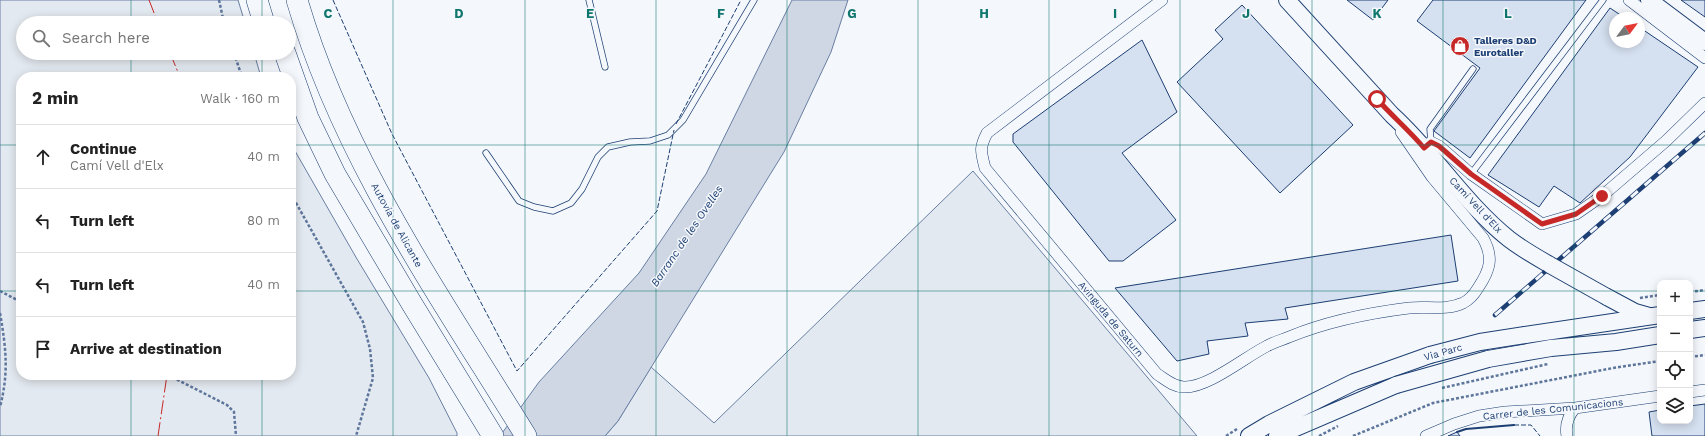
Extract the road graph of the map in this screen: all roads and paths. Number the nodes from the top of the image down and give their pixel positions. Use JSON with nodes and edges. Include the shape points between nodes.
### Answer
{"nodes":[{"id":1,"x":218,"y":0,"type":"edge"},
{"id":2,"x":257,"y":0,"type":"edge"},
{"id":3,"x":268,"y":0,"type":"edge"},
{"id":4,"x":297,"y":0,"type":"edge"},
{"id":5,"x":589,"y":0,"type":"edge"},
{"id":6,"x":754,"y":0,"type":"edge"},
{"id":7,"x":1287,"y":0,"type":"edge"},
{"id":8,"x":1603,"y":0,"type":"edge"},
{"id":9,"x":1629,"y":0,"type":"edge"},
{"id":10,"x":1649,"y":0,"type":"edge"},
{"id":11,"x":1158,"y":2,"type":"edge"},
{"id":12,"x":222,"y":16,"type":"edge"},
{"id":13,"x":262,"y":16,"type":"edge"},
{"id":14,"x":273,"y":16,"type":"edge"},
{"id":15,"x":1705,"y":42,"type":"edge"},
{"id":16,"x":1705,"y":58,"type":"edge"},
{"id":17,"x":236,"y":60,"type":"edge"},
{"id":18,"x":277,"y":60,"type":"edge"},
{"id":19,"x":288,"y":60,"type":"edge"},
{"id":20,"x":605,"y":67,"type":"dead end"},
{"id":21,"x":1473,"y":69,"type":"dead end"},
{"id":22,"x":240,"y":72,"type":"edge"},
{"id":23,"x":281,"y":72,"type":"edge"},
{"id":24,"x":292,"y":72,"type":"edge"},
{"id":25,"x":296,"y":83,"type":"edge"},
{"id":26,"x":296,"y":99,"type":"edge"},
{"id":27,"x":1705,"y":103,"type":"edge"},
{"id":28,"x":1392,"y":115,"type":"junction"},
{"id":29,"x":308,"y":118,"type":"junction"},
{"id":30,"x":1427,"y":145,"type":"junction"},
{"id":31,"x":486,"y":153,"type":"dead end"},
{"id":32,"x":1471,"y":174,"type":"junction"},
{"id":33,"x":296,"y":203,"type":"edge"},
{"id":34,"x":1490,"y":257,"type":"joint"},
{"id":35,"x":1705,"y":290,"type":"edge"},
{"id":36,"x":0,"y":291,"type":"edge"},
{"id":37,"x":1693,"y":292,"type":"edge"},
{"id":38,"x":16,"y":299,"type":"edge"},
{"id":39,"x":1705,"y":309,"type":"edge"},
{"id":40,"x":1693,"y":311,"type":"edge"},
{"id":41,"x":0,"y":313,"type":"edge"},
{"id":42,"x":1655,"y":316,"type":"edge"},
{"id":43,"x":1705,"y":328,"type":"edge"},
{"id":44,"x":1693,"y":330,"type":"edge"},
{"id":45,"x":1657,"y":335,"type":"edge"},
{"id":46,"x":1705,"y":355,"type":"edge"},
{"id":47,"x":1693,"y":357,"type":"edge"},
{"id":48,"x":1657,"y":361,"type":"edge"},
{"id":49,"x":1550,"y":364,"type":"dead end"},
{"id":50,"x":178,"y":380,"type":"edge"},
{"id":51,"x":1438,"y":389,"type":"dead end"},
{"id":52,"x":1705,"y":390,"type":"edge"},
{"id":53,"x":1693,"y":392,"type":"edge"},
{"id":54,"x":1657,"y":396,"type":"edge"},
{"id":55,"x":0,"y":407,"type":"edge"},
{"id":56,"x":1576,"y":408,"type":"junction"},
{"id":57,"x":1345,"y":423,"type":"dead end"},
{"id":58,"x":236,"y":436,"type":"edge"},
{"id":59,"x":356,"y":436,"type":"edge"},
{"id":60,"x":493,"y":436,"type":"edge"},
{"id":61,"x":526,"y":436,"type":"edge"},
{"id":62,"x":1249,"y":436,"type":"edge"},
{"id":63,"x":1276,"y":436,"type":"edge"},
{"id":64,"x":1319,"y":436,"type":"edge"},
{"id":65,"x":1353,"y":436,"type":"edge"},
{"id":66,"x":1426,"y":436,"type":"edge"},
{"id":67,"x":1567,"y":436,"type":"edge"}],
"edges":[{"from":1,"to":12,"type":"path"},
{"from":2,"to":13,"type":"highway"},
{"from":3,"to":14,"type":"highway"},
{"from":4,"to":61,"type":"highway","name":"Autovía de Alicante","via":[[330,94],[356,152],[420,266]]},
{"from":5,"to":20,"type":"lane"},
{"from":6,"to":31,"type":"lane","via":[[683,120],[668,135],[650,141],[608,147],[598,157],[582,190],[571,203],[553,211],[518,200]]},
{"from":7,"to":28,"type":"main road","name":"Camí Vell d'Elx"},
{"from":8,"to":32,"type":"lane"},
{"from":9,"to":16,"type":"street"},
{"from":10,"to":15,"type":"main road"},
{"from":11,"to":34,"type":"street","name":"Avinguda de Saturn","via":[[987,133],[981,145],[986,168],[1157,374],[1172,384],[1183,387],[1195,386],[1267,346],[1306,330],[1352,317],[1411,308],[1450,308],[1464,302],[1476,292],[1486,277]]},
{"from":17,"to":22,"type":"path"},
{"from":18,"to":23,"type":"highway"},
{"from":19,"to":24,"type":"highway"},
{"from":21,"to":30,"type":"lane","via":[[1430,129]]},
{"from":25,"to":29,"type":"highway"},
{"from":26,"to":29,"type":"highway"},
{"from":27,"to":32,"type":"street","via":[[1666,141],[1602,196],[1576,214],[1542,224]]},
{"from":28,"to":30,"type":"main road","name":"Camí Vell d'Elx"},
{"from":28,"to":34,"type":"street","name":"Camí Vell d'Elx","via":[[1432,177],[1483,238]]},
{"from":29,"to":60,"type":"highway","via":[[335,174]]},
{"from":30,"to":32,"type":"street","via":[[1439,146]]},
{"from":30,"to":42,"type":"main road","name":"Camí Vell d'Elx","bridge":true,"via":[[1478,210],[1524,250],[1635,312]]},
{"from":33,"to":59,"type":"path","via":[[363,322],[373,378]]},
{"from":35,"to":37,"type":"path"},
{"from":36,"to":38,"type":"path"},
{"from":39,"to":40,"type":"main road"},
{"from":41,"to":55,"type":"path","via":[[6,346],[7,371]]},
{"from":42,"to":62,"type":"main road","name":"Via Parc","bridge":true,"via":[[1480,342],[1430,355],[1354,382]]},
{"from":43,"to":44,"type":"main road"},
{"from":45,"to":63,"type":"main road","name":"Via Parc","bridge":true,"via":[[1551,348],[1488,359],[1396,385]]},
{"from":46,"to":47,"type":"path"},
{"from":48,"to":65,"type":"path","via":[[1433,403]]},
{"from":49,"to":51,"type":"path"},
{"from":50,"to":58,"type":"path","via":[[227,405],[234,412]]},
{"from":52,"to":53,"type":"street"},
{"from":54,"to":56,"type":"street","name":"Carrer de les Comunicacions"},
{"from":56,"to":66,"type":"street","name":"Carrer de les Comunicacions","via":[[1479,416]]},
{"from":56,"to":67,"type":"street","via":[[1567,422]]},
{"from":57,"to":64,"type":"path"}]}
